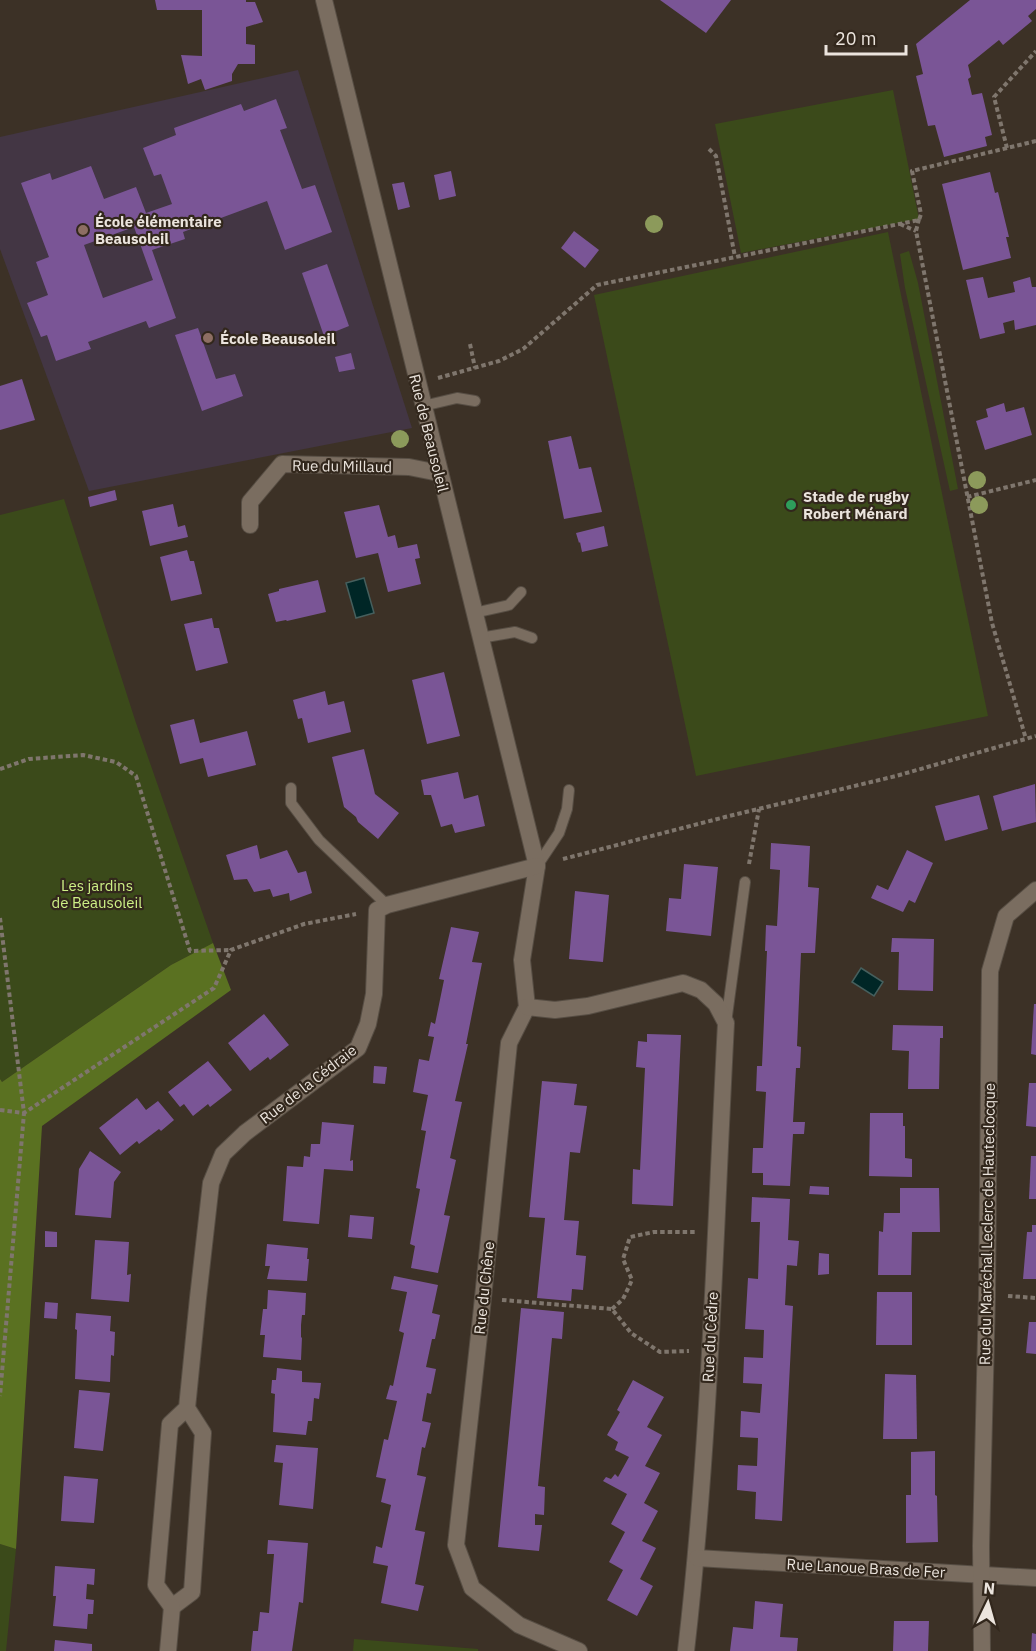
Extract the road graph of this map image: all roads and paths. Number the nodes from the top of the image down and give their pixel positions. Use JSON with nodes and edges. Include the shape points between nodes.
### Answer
{"nodes":[{"id":1,"x":324,"y":0,"type":"edge"},
{"id":2,"x":1036,"y":51,"type":"edge"},
{"id":3,"x":1036,"y":141,"type":"edge"},
{"id":4,"x":1007,"y":148,"type":"junction"},
{"id":5,"x":709,"y":149,"type":"dead end"},
{"id":6,"x":920,"y":219,"type":"dead end"},
{"id":7,"x":900,"y":224,"type":"junction"},
{"id":8,"x":916,"y":231,"type":"junction"},
{"id":9,"x":735,"y":258,"type":"junction"},
{"id":10,"x":470,"y":344,"type":"dead end"},
{"id":11,"x":475,"y":368,"type":"junction"},
{"id":12,"x":418,"y":385,"type":"junction"},
{"id":13,"x":475,"y":401,"type":"dead end"},
{"id":14,"x":423,"y":406,"type":"junction"},
{"id":15,"x":439,"y":473,"type":"junction"},
{"id":16,"x":1036,"y":480,"type":"edge"},
{"id":17,"x":967,"y":497,"type":"junction"},
{"id":18,"x":250,"y":525,"type":"dead end"},
{"id":19,"x":521,"y":592,"type":"dead end"},
{"id":20,"x":474,"y":613,"type":"junction"},
{"id":21,"x":480,"y":638,"type":"junction"},
{"id":22,"x":532,"y":638,"type":"dead end"},
{"id":23,"x":1036,"y":736,"type":"edge"},
{"id":24,"x":1026,"y":739,"type":"junction"},
{"id":25,"x":0,"y":769,"type":"edge"},
{"id":26,"x":291,"y":788,"type":"dead end"},
{"id":27,"x":569,"y":790,"type":"dead end"},
{"id":28,"x":759,"y":809,"type":"junction"},
{"id":29,"x":537,"y":866,"type":"junction"},
{"id":30,"x":745,"y":882,"type":"joint"},
{"id":31,"x":1036,"y":890,"type":"edge"},
{"id":32,"x":382,"y":908,"type":"junction"},
{"id":33,"x":0,"y":918,"type":"edge"},
{"id":34,"x":231,"y":950,"type":"junction"},
{"id":35,"x":527,"y":1007,"type":"junction"},
{"id":36,"x":726,"y":1023,"type":"junction"},
{"id":37,"x":0,"y":1110,"type":"edge"},
{"id":38,"x":24,"y":1113,"type":"junction"},
{"id":39,"x":715,"y":1232,"type":"junction"},
{"id":40,"x":987,"y":1294,"type":"junction"},
{"id":41,"x":483,"y":1298,"type":"junction"},
{"id":42,"x":1036,"y":1298,"type":"edge"},
{"id":43,"x":612,"y":1309,"type":"junction"},
{"id":44,"x":709,"y":1350,"type":"junction"},
{"id":45,"x":0,"y":1396,"type":"edge"},
{"id":46,"x":187,"y":1408,"type":"junction"},
{"id":47,"x":697,"y":1558,"type":"junction"},
{"id":48,"x":982,"y":1575,"type":"junction"},
{"id":49,"x":1036,"y":1578,"type":"edge"},
{"id":50,"x":172,"y":1607,"type":"junction"},
{"id":51,"x":168,"y":1651,"type":"edge"},
{"id":52,"x":579,"y":1651,"type":"edge"},
{"id":53,"x":686,"y":1651,"type":"edge"},
{"id":54,"x":982,"y":1651,"type":"edge"}],
"edges":[{"from":1,"to":12,"type":"street","name":"Rue de Beausoleil"},
{"from":2,"to":4,"type":"path","via":[[994,97]]},
{"from":3,"to":4,"type":"path"},
{"from":4,"to":7,"type":"path","via":[[912,171],[921,214],[919,220]]},
{"from":5,"to":9,"type":"path","via":[[716,156]]},
{"from":6,"to":8,"type":"path"},
{"from":7,"to":8,"type":"path"},
{"from":7,"to":9,"type":"path"},
{"from":8,"to":17,"type":"path"},
{"from":9,"to":11,"type":"path","via":[[597,285],[523,349]]},
{"from":10,"to":11,"type":"path"},
{"from":11,"to":12,"type":"path"},
{"from":12,"to":14,"type":"street","name":"Rue de Beausoleil"},
{"from":13,"to":14,"type":"lane","via":[[458,398]]},
{"from":14,"to":15,"type":"street","name":"Rue de Beausoleil"},
{"from":15,"to":18,"type":"street","name":"Rue du Millaud","via":[[408,467],[282,464],[250,502]]},
{"from":15,"to":20,"type":"street","name":"Rue de Beausoleil"},
{"from":16,"to":17,"type":"path"},
{"from":17,"to":24,"type":"path","via":[[992,623]]},
{"from":19,"to":20,"type":"lane","via":[[509,605]]},
{"from":20,"to":21,"type":"street","name":"Rue de Beausoleil"},
{"from":21,"to":22,"type":"lane","via":[[515,632]]},
{"from":21,"to":29,"type":"street","name":"Rue de Beausoleil"},
{"from":23,"to":24,"type":"path"},
{"from":24,"to":28,"type":"path"},
{"from":25,"to":34,"type":"path","via":[[29,759],[83,755],[116,762],[136,776],[190,951]]},
{"from":26,"to":32,"type":"lane","via":[[291,803],[319,840]]},
{"from":27,"to":29,"type":"lane","via":[[559,833]]},
{"from":28,"to":29,"type":"path"},
{"from":28,"to":30,"type":"path"},
{"from":29,"to":32,"type":"street"},
{"from":29,"to":35,"type":"street","via":[[522,960]]},
{"from":30,"to":36,"type":"lane","name":"Rue du Cèdre"},
{"from":31,"to":40,"type":"street","name":"Rue du Maréchal Leclerc de Hauteclocque","via":[[1006,916],[990,971]]},
{"from":32,"to":34,"type":"path","via":[[304,924]]},
{"from":32,"to":46,"type":"street","name":"Rue de la Cédraie","via":[[374,994],[358,1048],[245,1133],[223,1154],[211,1182]]},
{"from":33,"to":38,"type":"path"},
{"from":34,"to":38,"type":"path","via":[[214,988]]},
{"from":35,"to":36,"type":"street","via":[[555,1010],[588,1006],[683,983],[701,990],[716,1004]]},
{"from":35,"to":41,"type":"street","name":"Rue du Chêne","via":[[508,1043]]},
{"from":36,"to":39,"type":"street","name":"Rue du Cèdre"},
{"from":37,"to":38,"type":"path"},
{"from":38,"to":45,"type":"path"},
{"from":39,"to":43,"type":"path","via":[[654,1232],[630,1237],[623,1258],[632,1280],[624,1299]]},
{"from":39,"to":44,"type":"street","name":"Rue du Cèdre"},
{"from":40,"to":42,"type":"path"},
{"from":40,"to":48,"type":"street","name":"Rue du Maréchal Leclerc de Hauteclocque"},
{"from":41,"to":43,"type":"path"},
{"from":41,"to":52,"type":"street","name":"Rue du Chêne","via":[[456,1545],[472,1588],[519,1625]]},
{"from":43,"to":44,"type":"path","via":[[631,1333],[660,1352]]},
{"from":44,"to":47,"type":"street","name":"Rue du Cèdre"},
{"from":46,"to":50,"type":"street","via":[[170,1424],[156,1585]]},
{"from":46,"to":50,"type":"street","via":[[203,1433],[193,1581],[192,1592]]},
{"from":47,"to":48,"type":"street","name":"Rue Lanoue Bras de Fer"},
{"from":47,"to":53,"type":"street","name":"Rue du Cèdre"},
{"from":48,"to":49,"type":"street","name":"Rue Lanoue Bras de Fer"},
{"from":48,"to":54,"type":"street","name":"Rue du Maréchal Leclerc de Hauteclocque"},
{"from":50,"to":51,"type":"street"}]}
